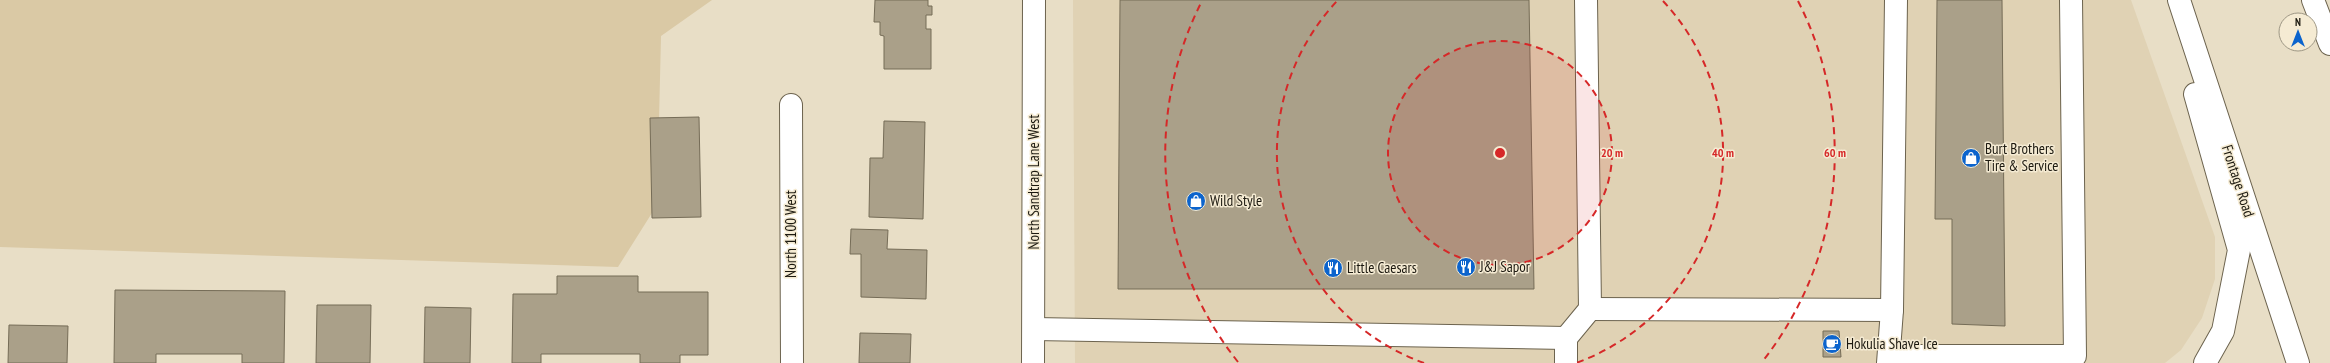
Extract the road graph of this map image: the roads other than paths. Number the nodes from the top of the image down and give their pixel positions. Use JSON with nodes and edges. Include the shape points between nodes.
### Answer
{"nodes":[{"id":1,"x":1034,"y":0,"type":"edge"},
{"id":2,"x":1586,"y":0,"type":"edge"},
{"id":3,"x":1896,"y":0,"type":"edge"},
{"id":4,"x":2071,"y":0,"type":"edge"},
{"id":5,"x":2169,"y":0,"type":"edge"},
{"id":6,"x":2179,"y":0,"type":"edge"},
{"id":7,"x":2313,"y":0,"type":"edge"},
{"id":8,"x":2330,"y":44,"type":"edge"},
{"id":9,"x":790,"y":105,"type":"dead end"},
{"id":10,"x":1590,"y":309,"type":"junction"},
{"id":11,"x":1892,"y":310,"type":"junction"},
{"id":12,"x":1034,"y":329,"type":"junction"},
{"id":13,"x":1566,"y":338,"type":"junction"},
{"id":14,"x":1889,"y":360,"type":"edge"},
{"id":15,"x":792,"y":363,"type":"edge"},
{"id":16,"x":1033,"y":363,"type":"edge"},
{"id":17,"x":1566,"y":363,"type":"edge"},
{"id":18,"x":2205,"y":363,"type":"edge"},
{"id":19,"x":2298,"y":363,"type":"edge"}],
"edges":[{"from":1,"to":12,"type":"main road","name":"North Sandtrap Lane West"},
{"from":2,"to":10,"type":"main road"},
{"from":3,"to":11,"type":"main road"},
{"from":4,"to":14,"type":"main road","via":[[2075,356]]},
{"from":5,"to":18,"type":"main road","via":[[2238,250],[2224,331]]},
{"from":6,"to":19,"type":"main road","name":"Frontage Road"},
{"from":7,"to":8,"type":"main road"},
{"from":9,"to":15,"type":"main road","name":"North 1100 West"},
{"from":10,"to":11,"type":"main road"},
{"from":10,"to":13,"type":"main road"},
{"from":11,"to":14,"type":"main road"},
{"from":12,"to":13,"type":"main road"},
{"from":12,"to":16,"type":"main road","name":"North Sandtrap Lane West"},
{"from":13,"to":17,"type":"main road"}]}
